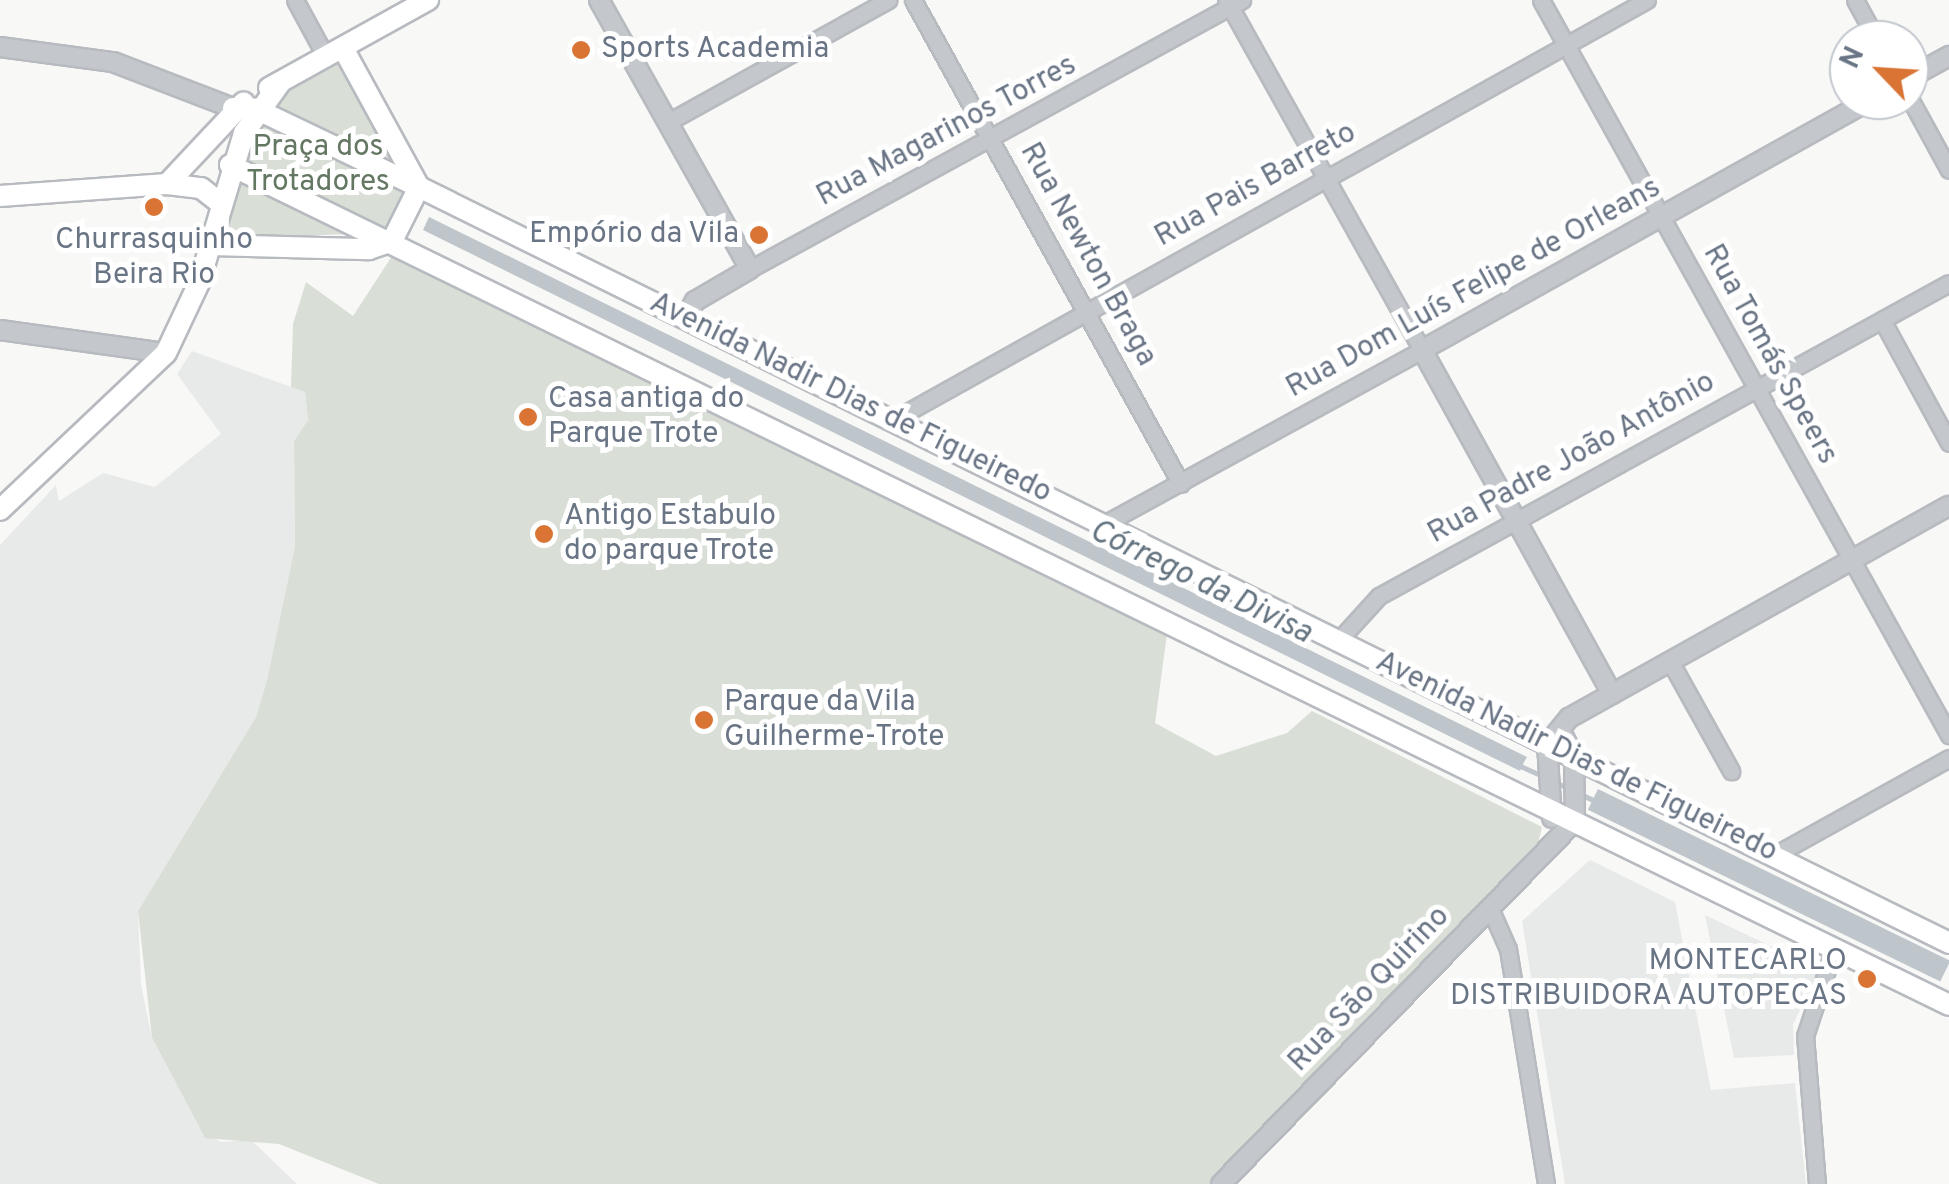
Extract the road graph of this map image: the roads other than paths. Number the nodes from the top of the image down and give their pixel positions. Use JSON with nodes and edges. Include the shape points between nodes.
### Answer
{"nodes":[{"id":1,"x":295,"y":0,"type":"edge"},
{"id":2,"x":428,"y":0,"type":"edge"},
{"id":3,"x":599,"y":0,"type":"edge"},
{"id":4,"x":888,"y":0,"type":"edge"},
{"id":5,"x":913,"y":0,"type":"edge"},
{"id":6,"x":1542,"y":0,"type":"edge"},
{"id":7,"x":1646,"y":0,"type":"edge"},
{"id":8,"x":1233,"y":2,"type":"edge"},
{"id":9,"x":1567,"y":46,"type":"junction"},
{"id":10,"x":0,"y":47,"type":"edge"},
{"id":11,"x":335,"y":52,"type":"junction"},
{"id":12,"x":280,"y":83,"type":"junction"},
{"id":13,"x":233,"y":108,"type":"junction"},
{"id":14,"x":256,"y":109,"type":"junction"},
{"id":15,"x":1834,"y":120,"type":"edge"},
{"id":16,"x":1922,"y":120,"type":"edge"},
{"id":17,"x":668,"y":122,"type":"junction"},
{"id":18,"x":994,"y":142,"type":"junction"},
{"id":19,"x":230,"y":164,"type":"junction"},
{"id":20,"x":1949,"y":170,"type":"edge"},
{"id":21,"x":1326,"y":178,"type":"junction"},
{"id":22,"x":167,"y":184,"type":"junction"},
{"id":23,"x":418,"y":187,"type":"junction"},
{"id":24,"x":0,"y":196,"type":"edge"},
{"id":25,"x":220,"y":203,"type":"junction"},
{"id":26,"x":1662,"y":216,"type":"junction"},
{"id":27,"x":392,"y":241,"type":"junction"},
{"id":28,"x":211,"y":245,"type":"junction"},
{"id":29,"x":750,"y":269,"type":"junction"},
{"id":30,"x":1949,"y":283,"type":"edge"},
{"id":31,"x":1089,"y":313,"type":"junction"},
{"id":32,"x":684,"y":318,"type":"junction"},
{"id":33,"x":1882,"y":320,"type":"junction"},
{"id":34,"x":0,"y":330,"type":"edge"},
{"id":35,"x":1422,"y":350,"type":"junction"},
{"id":36,"x":166,"y":352,"type":"junction"},
{"id":37,"x":1756,"y":389,"type":"junction"},
{"id":38,"x":893,"y":420,"type":"junction"},
{"id":39,"x":1949,"y":443,"type":"edge"},
{"id":40,"x":1181,"y":484,"type":"junction"},
{"id":41,"x":1949,"y":506,"type":"edge"},
{"id":42,"x":0,"y":510,"type":"edge"},
{"id":43,"x":1518,"y":522,"type":"junction"},
{"id":44,"x":1104,"y":524,"type":"junction"},
{"id":45,"x":1852,"y":560,"type":"junction"},
{"id":46,"x":1339,"y":640,"type":"junction"},
{"id":47,"x":1671,"y":663,"type":"junction"},
{"id":48,"x":1612,"y":694,"type":"junction"},
{"id":49,"x":1949,"y":736,"type":"edge"},
{"id":50,"x":1554,"y":738,"type":"junction"},
{"id":51,"x":1574,"y":758,"type":"junction"},
{"id":52,"x":1949,"y":758,"type":"edge"},
{"id":53,"x":1731,"y":771,"type":"dead end"},
{"id":54,"x":1546,"y":806,"type":"junction"},
{"id":55,"x":1568,"y":828,"type":"junction"},
{"id":56,"x":1772,"y":856,"type":"junction"},
{"id":57,"x":1488,"y":906,"type":"junction"},
{"id":58,"x":1949,"y":943,"type":"edge"},
{"id":59,"x":1834,"y":949,"type":"junction"},
{"id":60,"x":1949,"y":1005,"type":"edge"},
{"id":61,"x":1221,"y":1184,"type":"edge"},
{"id":62,"x":1546,"y":1184,"type":"edge"},
{"id":63,"x":1817,"y":1184,"type":"edge"}],
"edges":[{"from":1,"to":11,"type":"street"},
{"from":2,"to":11,"type":"main road"},
{"from":3,"to":17,"type":"street"},
{"from":4,"to":17,"type":"street"},
{"from":5,"to":18,"type":"street","name":"Rua Newton Braga"},
{"from":6,"to":9,"type":"street","name":"Rua Tomás Speers"},
{"from":7,"to":9,"type":"street","name":"Rua Pais Barreto"},
{"from":8,"to":18,"type":"street","name":"Rua Magarinos Torres"},
{"from":8,"to":21,"type":"street"},
{"from":9,"to":21,"type":"street","name":"Rua Pais Barreto"},
{"from":9,"to":26,"type":"street","name":"Rua Tomás Speers"},
{"from":10,"to":13,"type":"street","name":"Avenida Nadir Dias de Figueiredo","via":[[113,62]]},
{"from":11,"to":12,"type":"main road"},
{"from":11,"to":23,"type":"main road"},
{"from":12,"to":13,"type":"main road"},
{"from":12,"to":14,"type":"main road"},
{"from":13,"to":14,"type":"main road","name":"Avenida Nadir Dias de Figueiredo"},
{"from":13,"to":22,"type":"main road"},
{"from":14,"to":19,"type":"main road"},
{"from":14,"to":23,"type":"main road","name":"Avenida Nadir Dias de Figueiredo"},
{"from":15,"to":26,"type":"street","name":"Rua Dom Luís Felipe de Orleans"},
{"from":16,"to":20,"type":"street"},
{"from":17,"to":29,"type":"street"},
{"from":18,"to":29,"type":"street","name":"Rua Magarinos Torres"},
{"from":18,"to":31,"type":"street","name":"Rua Newton Braga"},
{"from":19,"to":25,"type":"main road"},
{"from":19,"to":27,"type":"main road","name":"Avenida Nadir Dias de Figueiredo"},
{"from":21,"to":31,"type":"street","name":"Rua Pais Barreto"},
{"from":21,"to":35,"type":"street"},
{"from":22,"to":24,"type":"main road"},
{"from":22,"to":25,"type":"main road","via":[[202,188]]},
{"from":23,"to":27,"type":"main road"},
{"from":23,"to":32,"type":"main road","name":"Avenida Nadir Dias de Figueiredo"},
{"from":25,"to":28,"type":"main road"},
{"from":26,"to":35,"type":"street","name":"Rua Dom Luís Felipe de Orleans"},
{"from":26,"to":37,"type":"street","name":"Rua Tomás Speers"},
{"from":27,"to":28,"type":"main road","via":[[369,249]]},
{"from":27,"to":54,"type":"main road","name":"Avenida Nadir Dias de Figueiredo"},
{"from":28,"to":36,"type":"main road"},
{"from":29,"to":32,"type":"street","name":"Rua Magarinos Torres","via":[[695,301]]},
{"from":30,"to":33,"type":"street","name":"Rua Padre João Antônio"},
{"from":31,"to":38,"type":"street","name":"Rua Pais Barreto"},
{"from":31,"to":40,"type":"street","name":"Rua Newton Braga"},
{"from":32,"to":38,"type":"main road","name":"Avenida Nadir Dias de Figueiredo"},
{"from":33,"to":37,"type":"street","name":"Rua Padre João Antônio"},
{"from":33,"to":39,"type":"street"},
{"from":34,"to":36,"type":"street"},
{"from":35,"to":40,"type":"street","name":"Rua Dom Luís Felipe de Orleans"},
{"from":35,"to":43,"type":"street"},
{"from":36,"to":42,"type":"main road"},
{"from":37,"to":43,"type":"street","name":"Rua Padre João Antônio"},
{"from":37,"to":45,"type":"street","name":"Rua Tomás Speers"},
{"from":38,"to":44,"type":"main road","name":"Avenida Nadir Dias de Figueiredo"},
{"from":40,"to":44,"type":"street","name":"Rua Dom Luís Felipe de Orleans"},
{"from":41,"to":45,"type":"street"},
{"from":43,"to":46,"type":"street","name":"Rua Padre João Antônio","via":[[1379,596]]},
{"from":43,"to":48,"type":"street"},
{"from":44,"to":46,"type":"main road","name":"Avenida Nadir Dias de Figueiredo"},
{"from":45,"to":47,"type":"street"},
{"from":45,"to":49,"type":"street","name":"Rua Tomás Speers"},
{"from":46,"to":50,"type":"main road","name":"Avenida Nadir Dias de Figueiredo"},
{"from":47,"to":48,"type":"street"},
{"from":47,"to":53,"type":"street"},
{"from":48,"to":50,"type":"street"},
{"from":50,"to":51,"type":"main road","name":"Avenida Nadir Dias de Figueiredo"},
{"from":50,"to":54,"type":"street"},
{"from":51,"to":55,"type":"street"},
{"from":51,"to":56,"type":"main road","name":"Avenida Nadir Dias de Figueiredo"},
{"from":52,"to":56,"type":"street"},
{"from":54,"to":55,"type":"main road","name":"Avenida Nadir Dias de Figueiredo"},
{"from":55,"to":57,"type":"street","name":"Rua São Quirino"},
{"from":55,"to":59,"type":"main road","name":"Avenida Nadir Dias de Figueiredo"},
{"from":56,"to":58,"type":"main road","name":"Avenida Nadir Dias de Figueiredo"},
{"from":57,"to":61,"type":"street","name":"Rua São Quirino"},
{"from":57,"to":62,"type":"street","via":[[1508,949]]},
{"from":59,"to":60,"type":"main road","name":"Avenida Nadir Dias de Figueiredo"},
{"from":59,"to":63,"type":"street","via":[[1805,1036]]}]}
